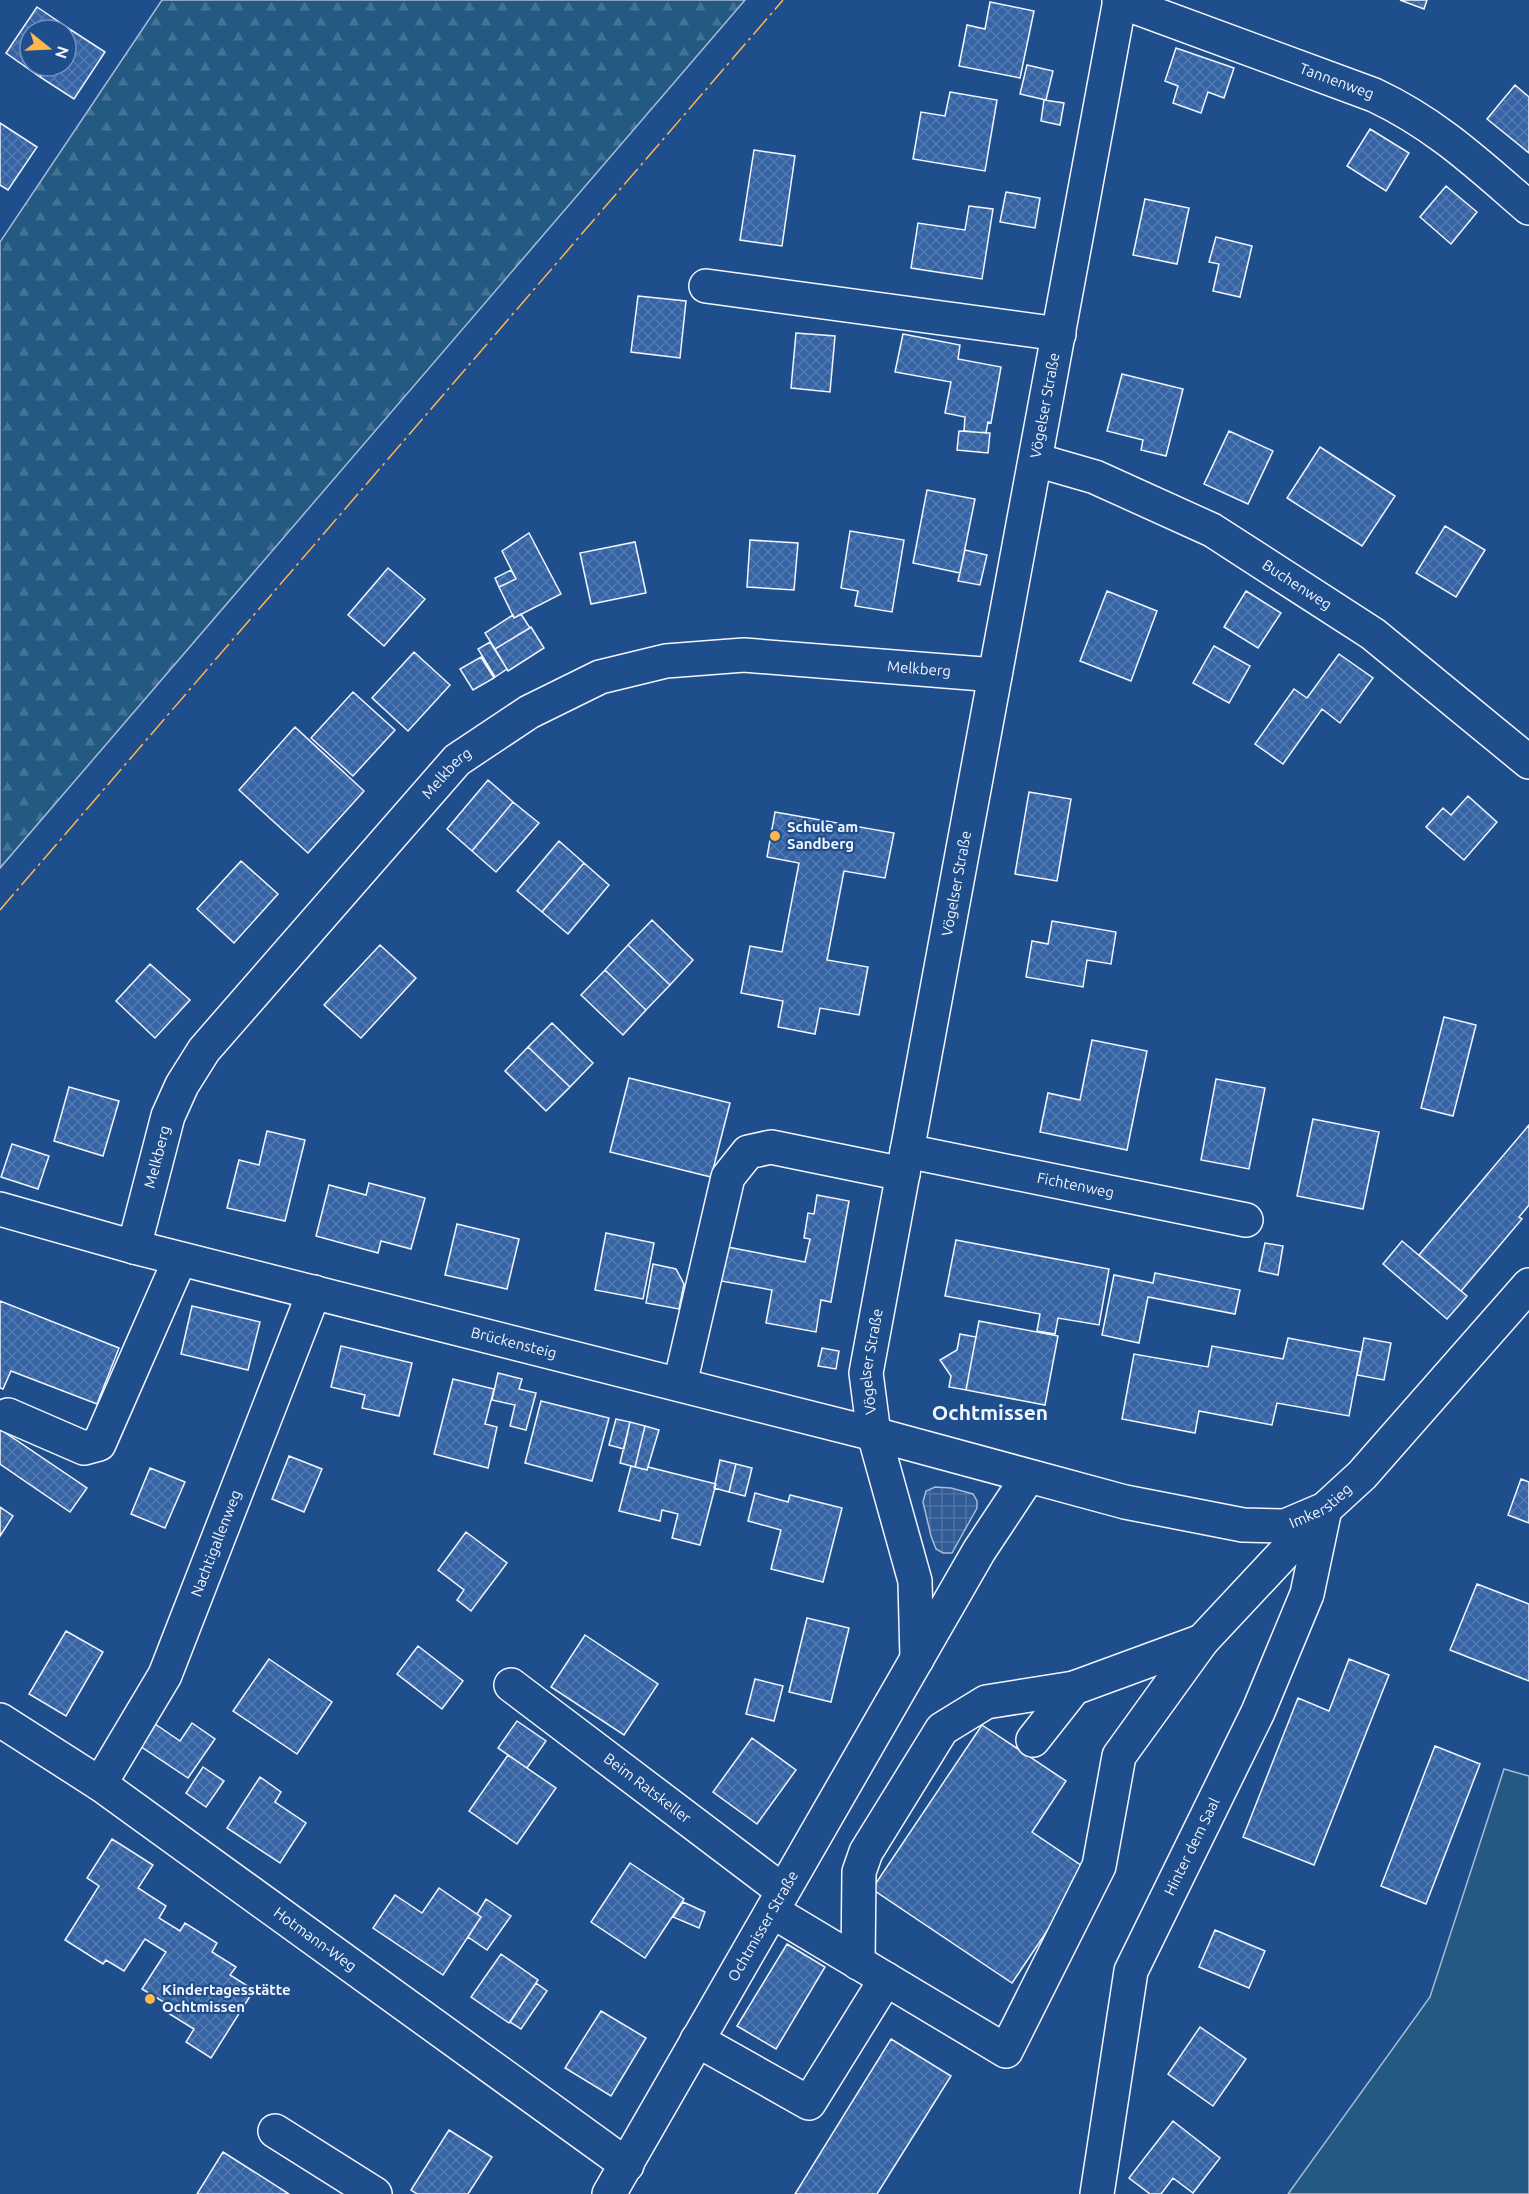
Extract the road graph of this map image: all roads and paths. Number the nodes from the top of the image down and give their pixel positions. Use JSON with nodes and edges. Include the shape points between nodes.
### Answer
{"nodes":[{"id":1,"x":1119,"y":1,"type":"edge"},
{"id":2,"x":1529,"y":208,"type":"edge"},
{"id":3,"x":706,"y":286,"type":"dead end"},
{"id":4,"x":1059,"y":334,"type":"junction"},
{"id":5,"x":1036,"y":460,"type":"junction"},
{"id":6,"x":995,"y":675,"type":"junction"},
{"id":7,"x":1529,"y":762,"type":"edge"},
{"id":8,"x":905,"y":1162,"type":"junction"},
{"id":9,"x":0,"y":1209,"type":"edge"},
{"id":10,"x":1246,"y":1220,"type":"dead end"},
{"id":11,"x":134,"y":1247,"type":"junction"},
{"id":12,"x":180,"y":1259,"type":"junction"},
{"id":13,"x":1529,"y":1285,"type":"edge"},
{"id":14,"x":314,"y":1292,"type":"junction"},
{"id":15,"x":680,"y":1384,"type":"junction"},
{"id":16,"x":8,"y":1415,"type":"dead end"},
{"id":17,"x":874,"y":1434,"type":"junction"},
{"id":18,"x":1028,"y":1477,"type":"junction"},
{"id":19,"x":1325,"y":1509,"type":"junction"},
{"id":20,"x":1202,"y":1641,"type":"junction"},
{"id":21,"x":917,"y":1659,"type":"junction"},
{"id":22,"x":511,"y":1685,"type":"dead end"},
{"id":23,"x":1074,"y":1688,"type":"junction"},
{"id":24,"x":0,"y":1720,"type":"edge"},
{"id":25,"x":1033,"y":1740,"type":"dead end"},
{"id":26,"x":100,"y":1784,"type":"junction"},
{"id":27,"x":778,"y":1901,"type":"junction"},
{"id":28,"x":872,"y":1971,"type":"junction"},
{"id":29,"x":697,"y":2040,"type":"junction"},
{"id":30,"x":274,"y":2131,"type":"dead end"},
{"id":31,"x":622,"y":2184,"type":"edge"},
{"id":32,"x":375,"y":2194,"type":"edge"},
{"id":33,"x":1097,"y":2194,"type":"edge"}],
"edges":[{"from":1,"to":2,"type":"street","name":"Tannenweg","via":[[1374,95],[1410,112],[1444,135]]},
{"from":1,"to":4,"type":"street","name":"Vögelser Straße"},
{"from":3,"to":4,"type":"street","name":"Vögelser Straße"},
{"from":4,"to":5,"type":"street","name":"Vögelser Straße"},
{"from":5,"to":6,"type":"street","name":"Vögelser Straße"},
{"from":5,"to":7,"type":"street","name":"Buchenweg","via":[[1095,477],[1212,530],[1372,634]]},
{"from":6,"to":8,"type":"street","name":"Vögelser Straße"},
{"from":6,"to":11,"type":"street","name":"Melkberg","via":[[744,655],[666,662],[600,677],[529,712],[457,760],[204,1050],[168,1116]]},
{"from":8,"to":10,"type":"street","name":"Fichtenweg"},
{"from":8,"to":15,"type":"street","name":"Fichtenweg","via":[[771,1147],[748,1152],[728,1177]]},
{"from":8,"to":17,"type":"street","name":"Vögelser Straße","via":[[866,1372]]},
{"from":9,"to":11,"type":"street","name":"Brückensteig"},
{"from":11,"to":12,"type":"street","name":"Brückensteig"},
{"from":12,"to":14,"type":"street","name":"Brückensteig"},
{"from":12,"to":16,"type":"street","via":[[99,1444],[84,1448]]},
{"from":13,"to":19,"type":"street","name":"Imkerstieg","via":[[1362,1475]]},
{"from":14,"to":15,"type":"street","name":"Brückensteig"},
{"from":14,"to":26,"type":"street","name":"Nachtigallenweg","via":[[165,1675]]},
{"from":15,"to":17,"type":"street","name":"Brückensteig"},
{"from":17,"to":18,"type":"street","name":"Brückensteig"},
{"from":17,"to":21,"type":"street","via":[[915,1581]]},
{"from":18,"to":19,"type":"street","name":"Imkerstieg","via":[[1243,1526],[1285,1526]]},
{"from":18,"to":21,"type":"street","name":"Ochtmisser Straße","via":[[979,1551]]},
{"from":19,"to":20,"type":"street"},
{"from":19,"to":33,"type":"street","name":"Hinter dem Saal","via":[[1307,1594],[1263,1702],[1131,1971]]},
{"from":20,"to":23,"type":"street"},
{"from":20,"to":28,"type":"street","name":"Beim Ratskeller","via":[[1119,1756],[1099,1866],[1006,2051]]},
{"from":21,"to":27,"type":"street","name":"Ochtmisser Straße"},
{"from":22,"to":27,"type":"street","name":"Beim Ratskeller"},
{"from":23,"to":25,"type":"street"},
{"from":23,"to":28,"type":"street","via":[[986,1702],[942,1729],[866,1851],[859,1872]]},
{"from":24,"to":26,"type":"street","name":"Hotmann-Weg"},
{"from":26,"to":31,"type":"street","name":"Hotmann-Weg"},
{"from":27,"to":28,"type":"street","name":"Beim Ratskeller"},
{"from":27,"to":29,"type":"street","name":"Ochtmisser Straße"},
{"from":28,"to":29,"type":"street","via":[[809,2103]]},
{"from":29,"to":31,"type":"street","name":"Ochtmisser Straße"},
{"from":30,"to":32,"type":"street"}]}
